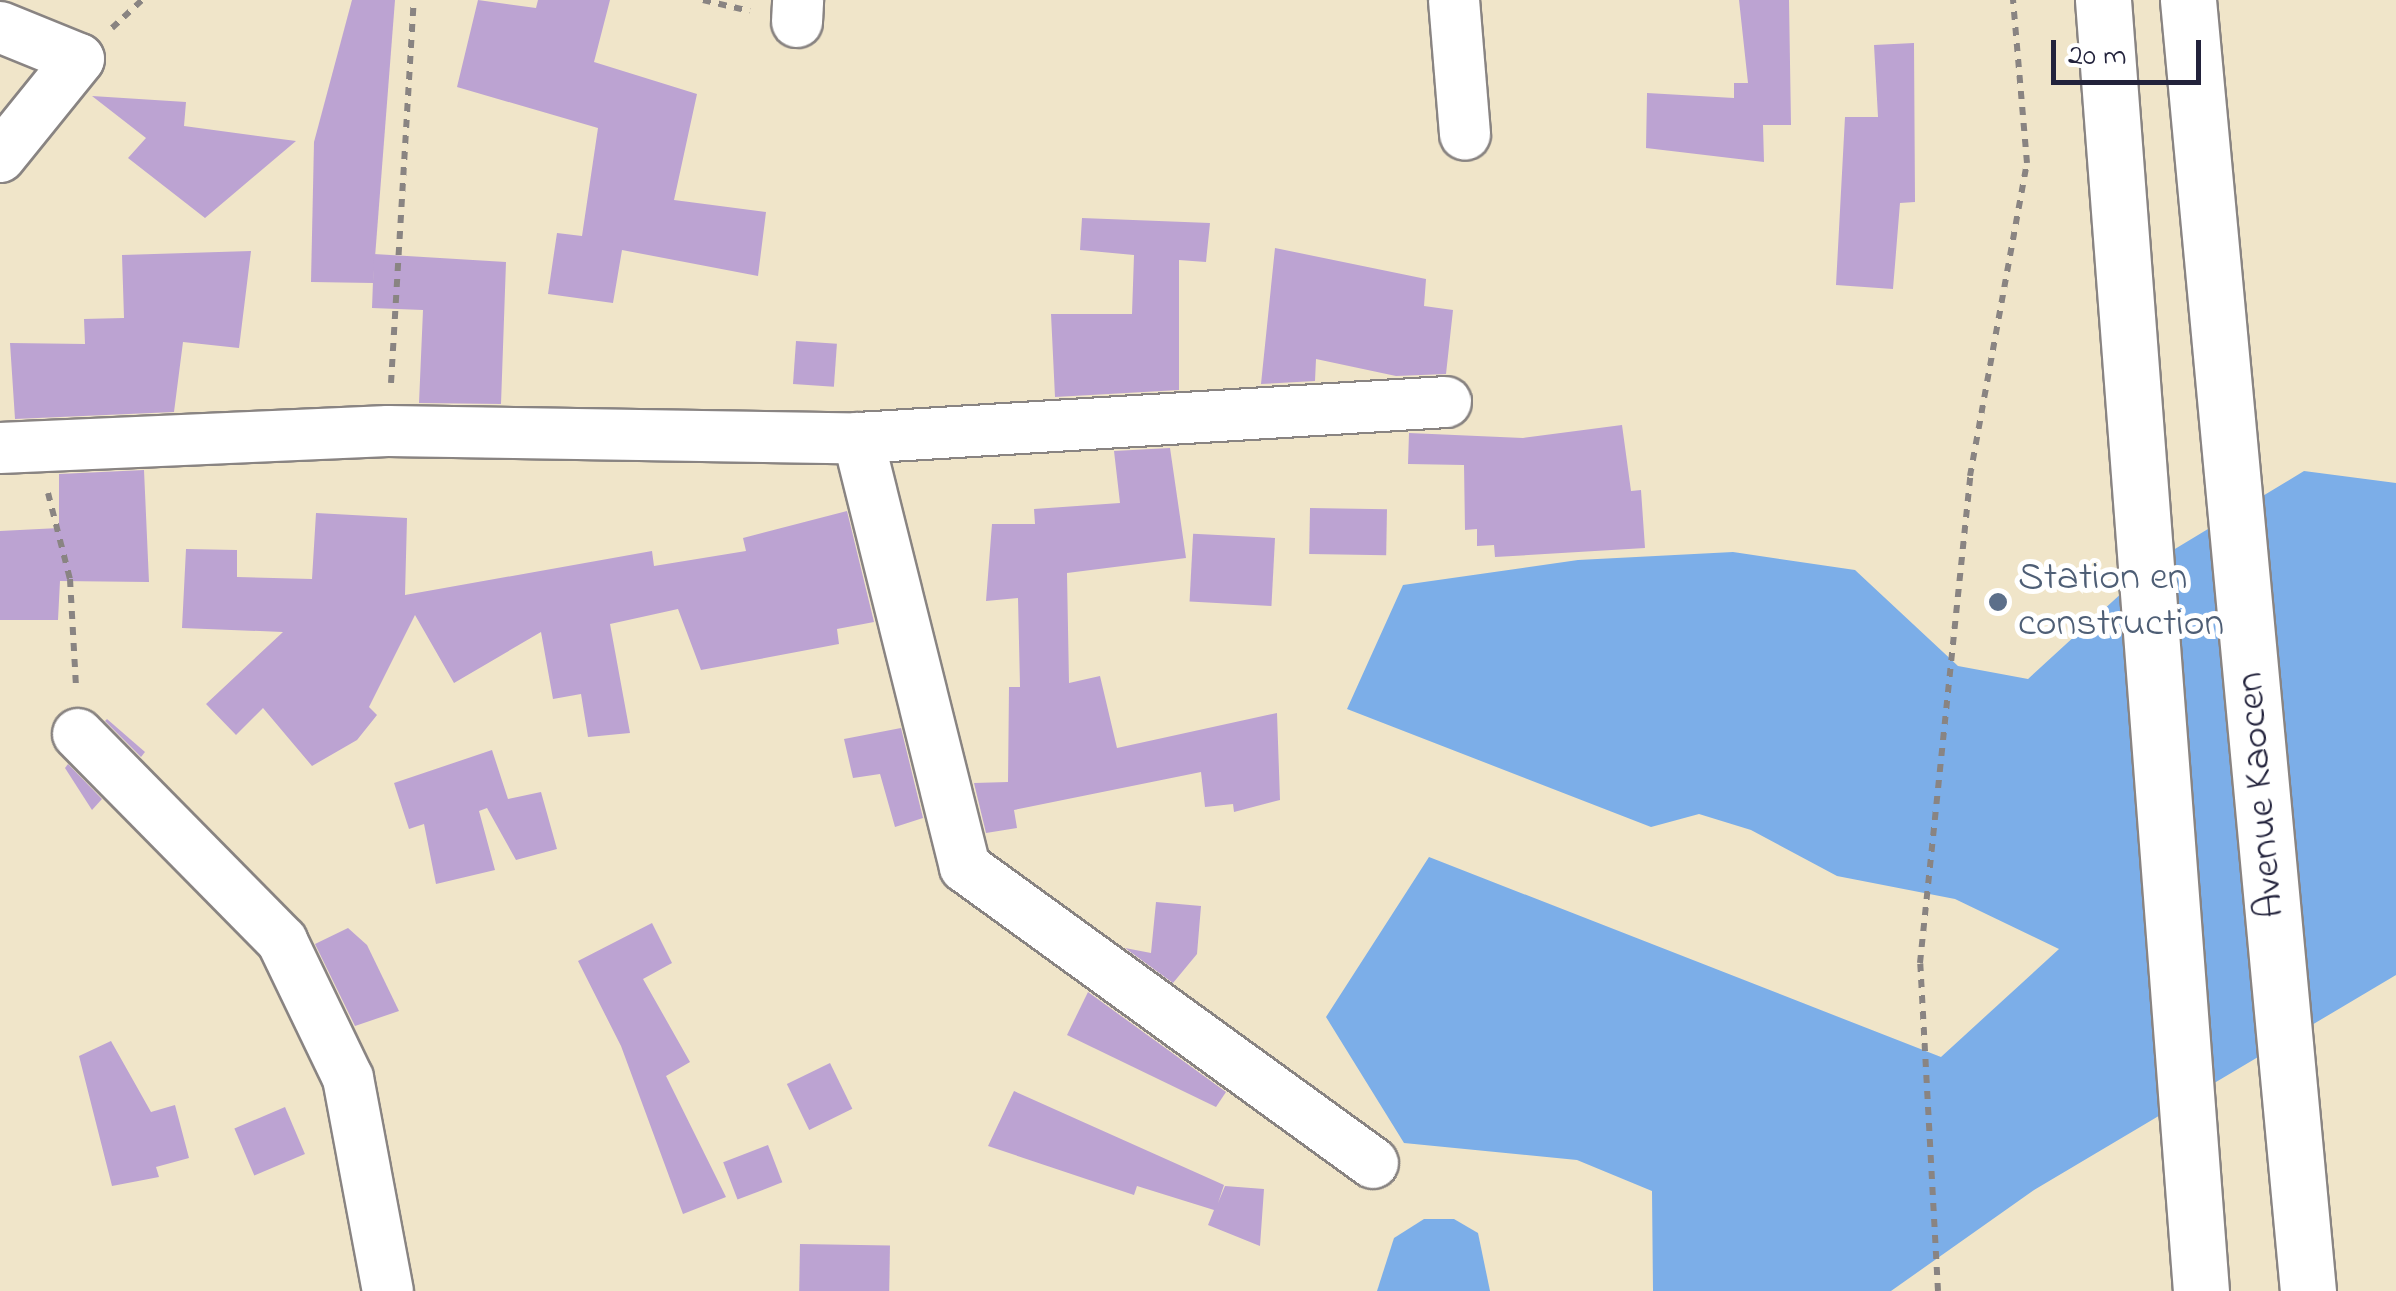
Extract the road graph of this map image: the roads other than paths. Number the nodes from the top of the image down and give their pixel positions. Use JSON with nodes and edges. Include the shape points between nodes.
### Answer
{"nodes":[{"id":1,"x":1454,"y":0,"type":"edge"},
{"id":2,"x":2103,"y":0,"type":"edge"},
{"id":3,"x":2188,"y":0,"type":"edge"},
{"id":4,"x":0,"y":27,"type":"edge"},
{"id":5,"x":1465,"y":135,"type":"dead end"},
{"id":6,"x":0,"y":157,"type":"edge"},
{"id":7,"x":1446,"y":402,"type":"dead end"},
{"id":8,"x":858,"y":438,"type":"junction"},
{"id":9,"x":20,"y":448,"type":"edge"},
{"id":10,"x":78,"y":734,"type":"road end"},
{"id":11,"x":1373,"y":1163,"type":"dead end"},
{"id":12,"x":388,"y":1291,"type":"edge"},
{"id":13,"x":2202,"y":1291,"type":"edge"},
{"id":14,"x":2308,"y":1291,"type":"edge"}],
"edges":[{"from":1,"to":5,"type":"street"},
{"from":2,"to":13,"type":"highway"},
{"from":3,"to":14,"type":"highway","name":"Avenue Kaocen"},
{"from":4,"to":6,"type":"street","via":[[79,59]]},
{"from":7,"to":8,"type":"street"},
{"from":8,"to":9,"type":"street","via":[[388,430]]},
{"from":8,"to":11,"type":"street","via":[[965,867]]},
{"from":10,"to":12,"type":"street","via":[[260,913],[290,955],[348,1078]]}]}
